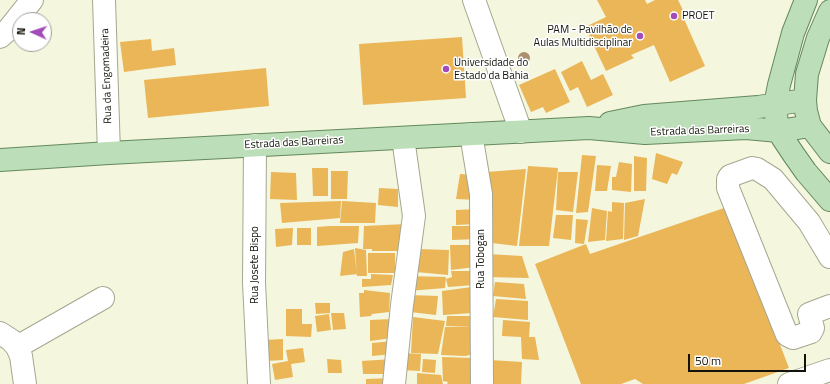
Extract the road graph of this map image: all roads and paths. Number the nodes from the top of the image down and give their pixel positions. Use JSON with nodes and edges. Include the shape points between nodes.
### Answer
{"nodes":[{"id":1,"x":32,"y":0,"type":"edge"},
{"id":2,"x":104,"y":0,"type":"edge"},
{"id":3,"x":474,"y":0,"type":"edge"},
{"id":4,"x":806,"y":0,"type":"edge"},
{"id":5,"x":830,"y":11,"type":"edge"},
{"id":6,"x":0,"y":37,"type":"edge"},
{"id":7,"x":805,"y":100,"type":"junction"},
{"id":8,"x":775,"y":105,"type":"junction"},
{"id":9,"x":810,"y":126,"type":"junction"},
{"id":10,"x":589,"y":128,"type":"junction"},
{"id":11,"x":779,"y":131,"type":"junction"},
{"id":12,"x":521,"y":132,"type":"junction"},
{"id":13,"x":471,"y":134,"type":"junction"},
{"id":14,"x":403,"y":138,"type":"junction"},
{"id":15,"x":255,"y":145,"type":"junction"},
{"id":16,"x":829,"y":150,"type":"edge"},
{"id":17,"x":109,"y":153,"type":"junction"},
{"id":18,"x":0,"y":160,"type":"edge"},
{"id":19,"x":830,"y":200,"type":"edge"},
{"id":20,"x":830,"y":257,"type":"edge"},
{"id":21,"x":103,"y":298,"type":"dead end"},
{"id":22,"x":830,"y":306,"type":"edge"},
{"id":23,"x":0,"y":333,"type":"edge"},
{"id":24,"x":17,"y":347,"type":"junction"},
{"id":25,"x":830,"y":370,"type":"edge"},
{"id":26,"x":24,"y":384,"type":"edge"},
{"id":27,"x":259,"y":384,"type":"edge"},
{"id":28,"x":394,"y":384,"type":"edge"},
{"id":29,"x":482,"y":384,"type":"edge"},
{"id":30,"x":789,"y":384,"type":"edge"}],
"edges":[{"from":1,"to":6,"type":"street"},
{"from":2,"to":17,"type":"street","name":"Rua da Engomadeira"},
{"from":3,"to":12,"type":"street"},
{"from":4,"to":8,"type":"main road","via":[[792,32]]},
{"from":5,"to":7,"type":"main road","via":[[807,74]]},
{"from":7,"to":8,"type":"main road","name":"Estrada das Barreiras"},
{"from":7,"to":9,"type":"main road"},
{"from":8,"to":10,"type":"main road","name":"Estrada das Barreiras","via":[[644,116]]},
{"from":8,"to":11,"type":"main road"},
{"from":9,"to":11,"type":"main road","name":"Estrada das Barreiras"},
{"from":9,"to":16,"type":"main road"},
{"from":10,"to":11,"type":"main road","name":"Estrada das Barreiras","via":[[645,133],[746,128]]},
{"from":10,"to":12,"type":"main road","name":"Estrada das Barreiras"},
{"from":11,"to":19,"type":"main road","via":[[806,172]]},
{"from":12,"to":13,"type":"main road","name":"Estrada das Barreiras"},
{"from":13,"to":14,"type":"main road","name":"Estrada das Barreiras"},
{"from":13,"to":29,"type":"street","name":"Rua Tobogan","via":[[481,194]]},
{"from":14,"to":15,"type":"main road","name":"Estrada das Barreiras"},
{"from":14,"to":28,"type":"street","via":[[414,216]]},
{"from":15,"to":17,"type":"main road","name":"Estrada das Barreiras"},
{"from":15,"to":27,"type":"street","name":"Rua Josete Bispo","via":[[254,283]]},
{"from":17,"to":18,"type":"main road","name":"Estrada das Barreiras"},
{"from":20,"to":22,"type":"street","via":[[809,222],[773,179],[752,168],[730,176],[728,188],[787,335],[793,338],[811,332],[813,328],[809,314]]},
{"from":21,"to":24,"type":"street"},
{"from":23,"to":24,"type":"street"},
{"from":24,"to":26,"type":"street","via":[[21,356]]},
{"from":25,"to":30,"type":"street"}]}
